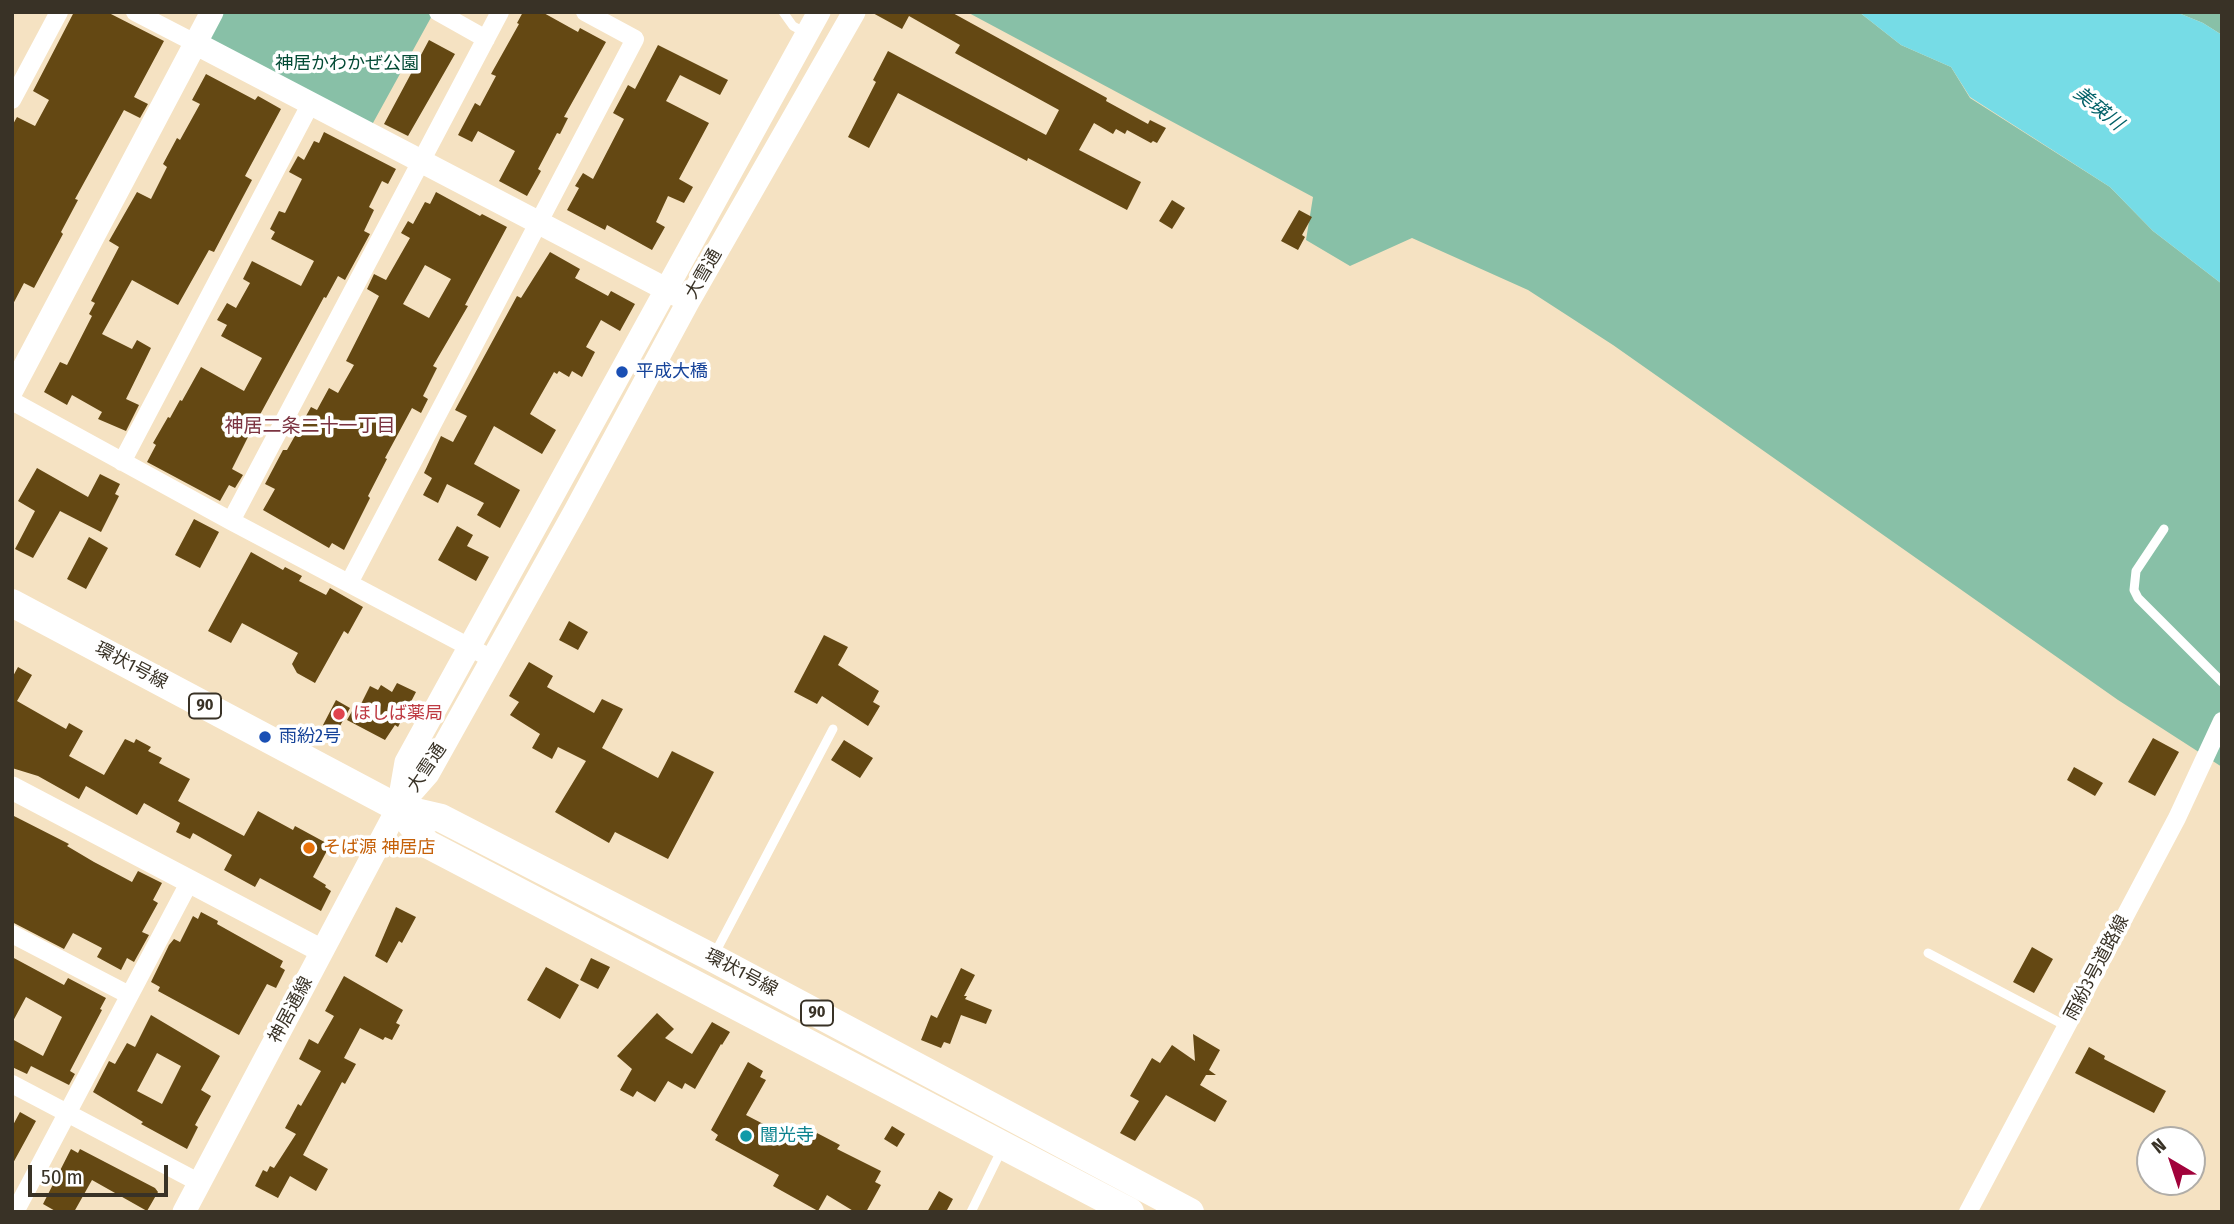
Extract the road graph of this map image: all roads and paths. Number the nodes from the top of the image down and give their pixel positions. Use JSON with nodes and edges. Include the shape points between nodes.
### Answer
{"nodes":[{"id":1,"x":59,"y":12,"type":"edge"},
{"id":2,"x":135,"y":12,"type":"edge"},
{"id":3,"x":212,"y":12,"type":"edge"},
{"id":4,"x":438,"y":12,"type":"edge"},
{"id":5,"x":500,"y":12,"type":"edge"},
{"id":6,"x":584,"y":12,"type":"edge"},
{"id":7,"x":783,"y":12,"type":"edge"},
{"id":8,"x":819,"y":12,"type":"edge"},
{"id":9,"x":854,"y":12,"type":"edge"},
{"id":10,"x":808,"y":34,"type":"junction"},
{"id":11,"x":486,"y":39,"type":"junction"},
{"id":12,"x":195,"y":43,"type":"junction"},
{"id":13,"x":12,"y":100,"type":"edge"},
{"id":14,"x":311,"y":103,"type":"junction"},
{"id":15,"x":421,"y":162,"type":"junction"},
{"id":16,"x":540,"y":223,"type":"junction"},
{"id":17,"x":667,"y":289,"type":"junction"},
{"id":18,"x":688,"y":302,"type":"junction"},
{"id":19,"x":12,"y":390,"type":"edge"},
{"id":20,"x":12,"y":401,"type":"edge"},
{"id":21,"x":122,"y":462,"type":"junction"},
{"id":22,"x":231,"y":521,"type":"junction"},
{"id":23,"x":2164,"y":529,"type":"dead end"},
{"id":24,"x":349,"y":583,"type":"junction"},
{"id":25,"x":12,"y":603,"type":"edge"},
{"id":26,"x":470,"y":647,"type":"junction"},
{"id":27,"x":492,"y":659,"type":"junction"},
{"id":28,"x":2222,"y":682,"type":"edge"},
{"id":29,"x":2222,"y":721,"type":"edge"},
{"id":30,"x":833,"y":729,"type":"dead end"},
{"id":31,"x":12,"y":788,"type":"edge"},
{"id":32,"x":398,"y":808,"type":"junction"},
{"id":33,"x":190,"y":881,"type":"junction"},
{"id":34,"x":12,"y":934,"type":"edge"},
{"id":35,"x":322,"y":951,"type":"junction"},
{"id":36,"x":1928,"y":953,"type":"dead end"},
{"id":37,"x":713,"y":958,"type":"junction"},
{"id":38,"x":129,"y":995,"type":"junction"},
{"id":39,"x":2066,"y":1026,"type":"junction"},
{"id":40,"x":12,"y":1084,"type":"edge"},
{"id":41,"x":68,"y":1114,"type":"junction"},
{"id":42,"x":1004,"y":1146,"type":"junction"},
{"id":43,"x":200,"y":1183,"type":"junction"},
{"id":44,"x":15,"y":1212,"type":"edge"},
{"id":45,"x":184,"y":1212,"type":"edge"},
{"id":46,"x":971,"y":1212,"type":"edge"},
{"id":47,"x":1130,"y":1212,"type":"edge"},
{"id":48,"x":1190,"y":1212,"type":"edge"},
{"id":49,"x":1968,"y":1212,"type":"edge"}],
"edges":[{"from":1,"to":13,"type":"street"},
{"from":2,"to":12,"type":"street"},
{"from":3,"to":12,"type":"street"},
{"from":4,"to":11,"type":"street"},
{"from":5,"to":11,"type":"street"},
{"from":6,"to":16,"type":"street","via":[[635,39]]},
{"from":7,"to":10,"type":"lane","via":[[793,26]]},
{"from":8,"to":10,"type":"street","name":"大雪通"},
{"from":9,"to":18,"type":"street","name":"大雪通"},
{"from":10,"to":17,"type":"street","name":"大雪通"},
{"from":11,"to":15,"type":"street"},
{"from":12,"to":14,"type":"street"},
{"from":12,"to":19,"type":"street"},
{"from":14,"to":15,"type":"street"},
{"from":14,"to":21,"type":"street"},
{"from":15,"to":16,"type":"street"},
{"from":15,"to":22,"type":"street"},
{"from":16,"to":17,"type":"street"},
{"from":16,"to":24,"type":"street"},
{"from":17,"to":18,"type":"street"},
{"from":17,"to":26,"type":"street","name":"大雪通"},
{"from":18,"to":27,"type":"street","name":"大雪通"},
{"from":20,"to":21,"type":"street"},
{"from":21,"to":22,"type":"street"},
{"from":22,"to":24,"type":"street"},
{"from":23,"to":28,"type":"lane","via":[[2136,571],[2134,590]]},
{"from":24,"to":26,"type":"street"},
{"from":25,"to":32,"type":"main road","name":"環状1号線","number":"90"},
{"from":26,"to":27,"type":"street"},
{"from":26,"to":32,"type":"street","name":"大雪通","via":[[406,762]]},
{"from":27,"to":32,"type":"street","name":"大雪通","via":[[428,774]]},
{"from":29,"to":39,"type":"street","name":"雨紛3号道路線","via":[[2177,818]]},
{"from":30,"to":37,"type":"lane"},
{"from":31,"to":33,"type":"street"},
{"from":32,"to":35,"type":"street","name":"神居通線"},
{"from":32,"to":37,"type":"main road","name":"環状1号線","number":"90","via":[[442,818]]},
{"from":32,"to":42,"type":"main road","name":"環状1号線","number":"90","via":[[427,844]]},
{"from":33,"to":35,"type":"street"},
{"from":33,"to":38,"type":"street"},
{"from":34,"to":38,"type":"street"},
{"from":35,"to":43,"type":"street","name":"神居通線"},
{"from":36,"to":39,"type":"lane"},
{"from":37,"to":48,"type":"main road","name":"環状1号線","number":"90"},
{"from":38,"to":41,"type":"street"},
{"from":39,"to":49,"type":"street","name":"雨紛3号道路線"},
{"from":40,"to":41,"type":"street"},
{"from":41,"to":43,"type":"street"},
{"from":41,"to":44,"type":"street"},
{"from":42,"to":46,"type":"lane"},
{"from":42,"to":47,"type":"main road","name":"環状1号線","number":"90"},
{"from":43,"to":45,"type":"street","name":"神居通線"}]}
